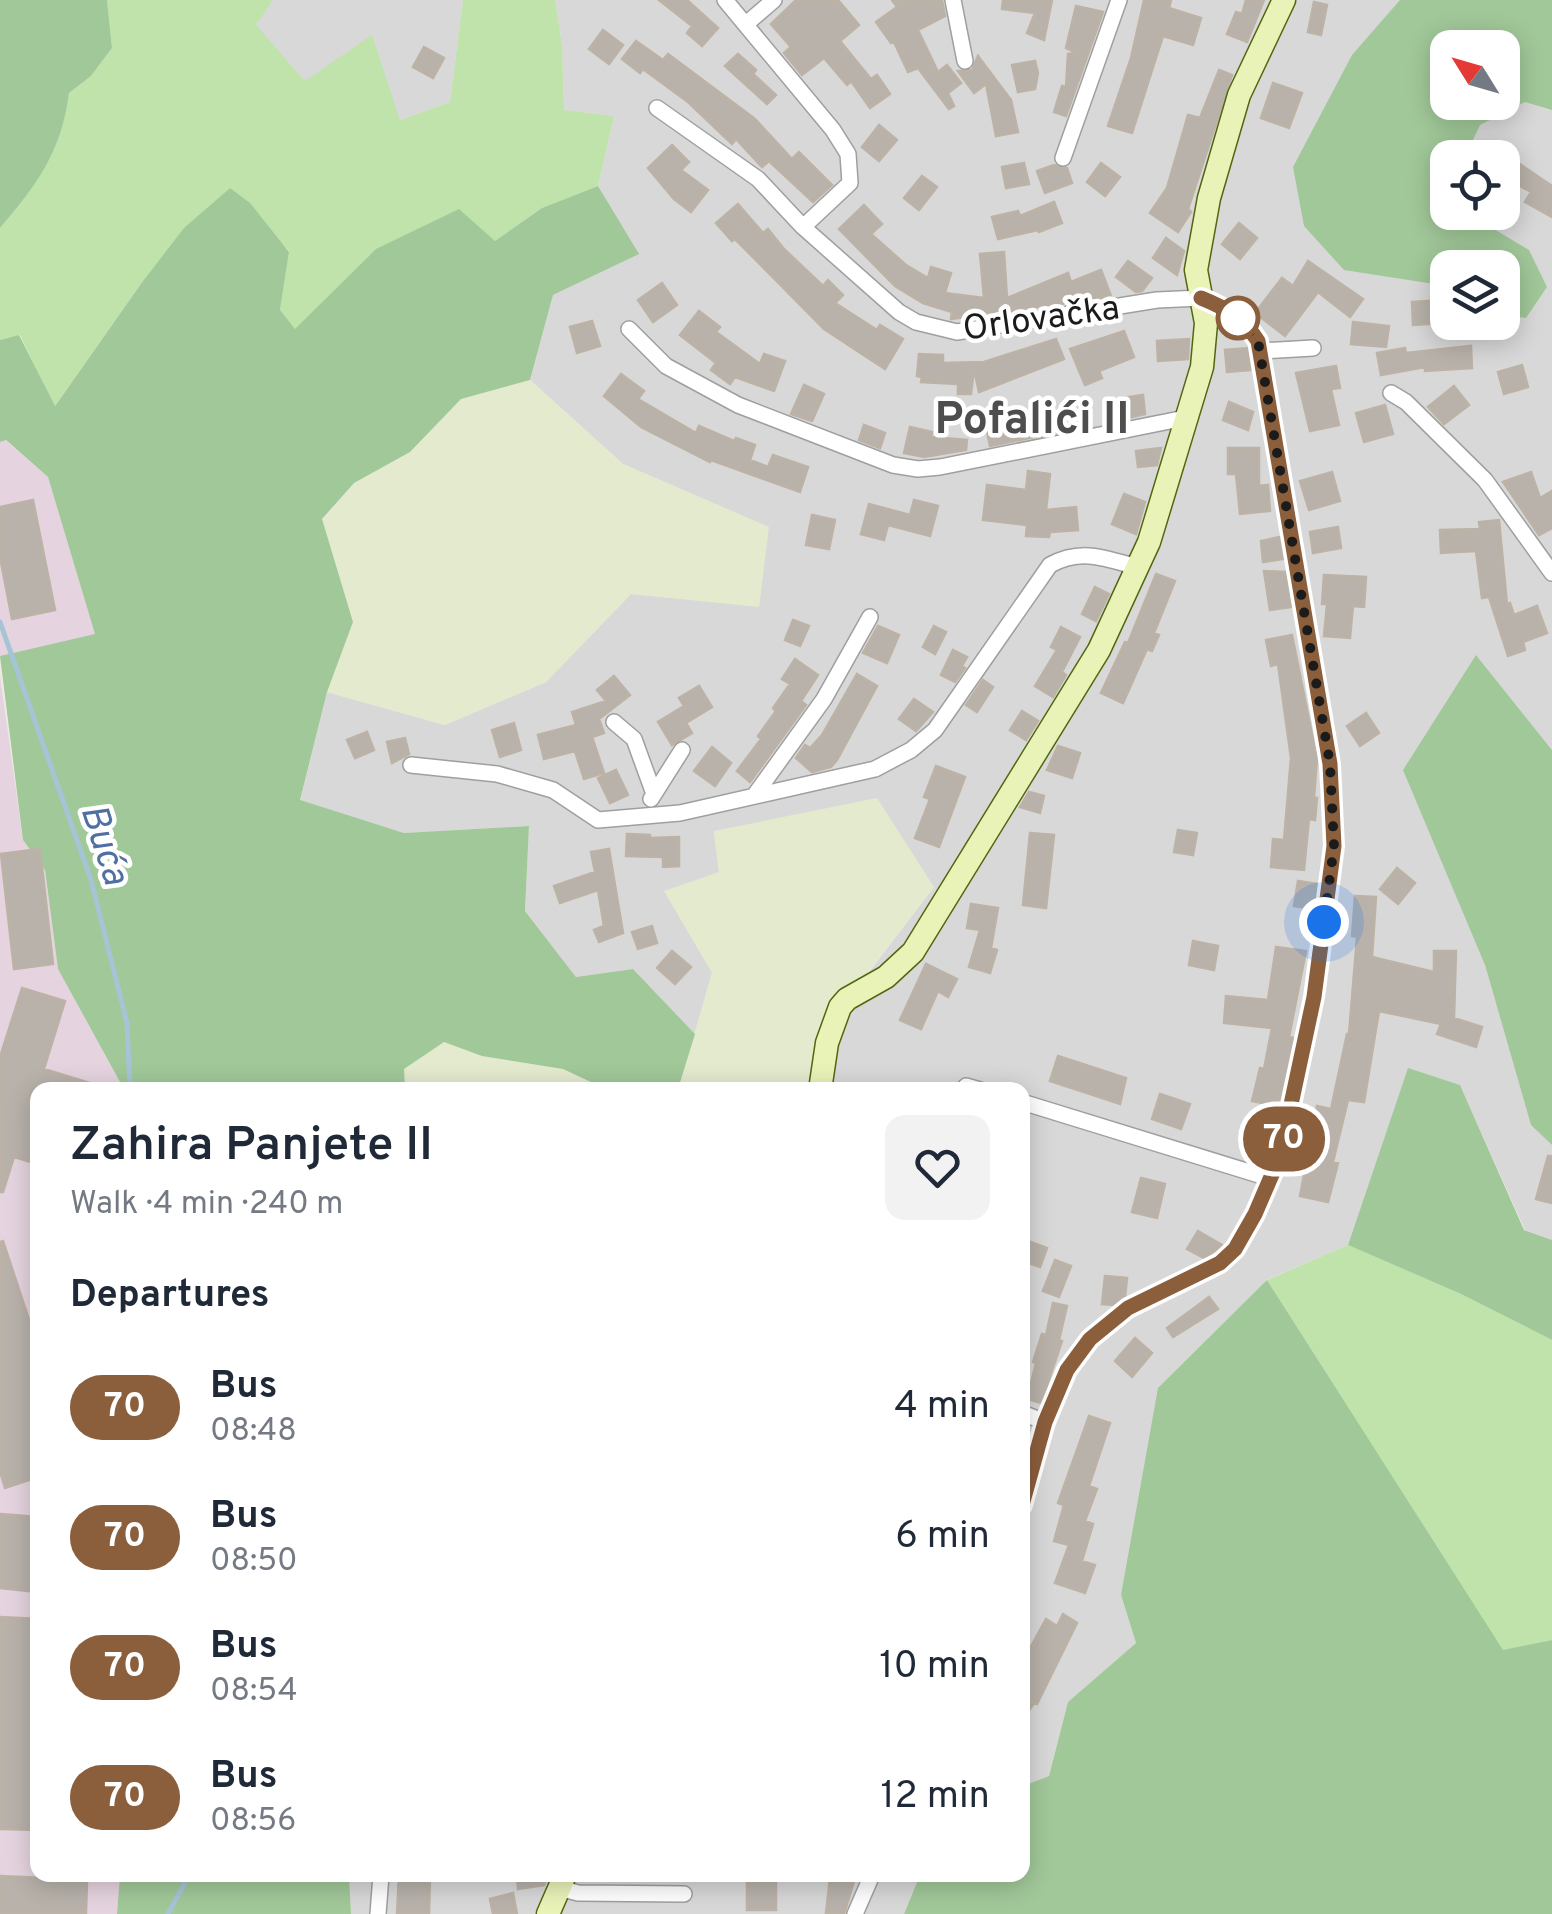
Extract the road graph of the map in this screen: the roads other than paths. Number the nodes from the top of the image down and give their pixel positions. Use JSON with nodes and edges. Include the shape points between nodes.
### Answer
{"nodes":[{"id":1,"x":725,"y":0,"type":"edge"},
{"id":2,"x":774,"y":0,"type":"edge"},
{"id":3,"x":952,"y":0,"type":"edge"},
{"id":4,"x":1119,"y":0,"type":"edge"},
{"id":5,"x":1284,"y":0,"type":"edge"},
{"id":6,"x":746,"y":24,"type":"junction"},
{"id":7,"x":965,"y":61,"type":"dead end"},
{"id":8,"x":657,"y":108,"type":"dead end"},
{"id":9,"x":1063,"y":158,"type":"dead end"},
{"id":10,"x":803,"y":226,"type":"junction"},
{"id":11,"x":1201,"y":298,"type":"junction"},
{"id":12,"x":628,"y":329,"type":"dead end"},
{"id":13,"x":1314,"y":348,"type":"dead end"},
{"id":14,"x":1259,"y":351,"type":"junction"},
{"id":15,"x":1391,"y":393,"type":"dead end"},
{"id":16,"x":1186,"y":418,"type":"junction"},
{"id":17,"x":1137,"y":567,"type":"junction"},
{"id":18,"x":1552,"y":573,"type":"edge"},
{"id":19,"x":870,"y":618,"type":"dead end"},
{"id":20,"x":614,"y":722,"type":"dead end"},
{"id":21,"x":682,"y":750,"type":"dead end"},
{"id":22,"x":411,"y":764,"type":"dead end"},
{"id":23,"x":654,"y":794,"type":"junction"},
{"id":24,"x":754,"y":796,"type":"junction"},
{"id":25,"x":641,"y":815,"type":"junction"},
{"id":26,"x":821,"y":1082,"type":"edge"},
{"id":27,"x":1030,"y":1104,"type":"edge"},
{"id":28,"x":1272,"y":1179,"type":"junction"},
{"id":29,"x":1030,"y":1416,"type":"edge"},
{"id":30,"x":1045,"y":1422,"type":"junction"},
{"id":31,"x":1030,"y":1476,"type":"edge"},
{"id":32,"x":380,"y":1882,"type":"edge"},
{"id":33,"x":562,"y":1882,"type":"edge"},
{"id":34,"x":869,"y":1882,"type":"edge"},
{"id":35,"x":684,"y":1894,"type":"dead end"},
{"id":36,"x":378,"y":1914,"type":"edge"},
{"id":37,"x":548,"y":1914,"type":"edge"},
{"id":38,"x":855,"y":1914,"type":"edge"}],
"edges":[{"from":1,"to":6,"type":"street"},
{"from":2,"to":6,"type":"street"},
{"from":3,"to":7,"type":"street"},
{"from":4,"to":9,"type":"street"},
{"from":5,"to":11,"type":"street","via":[[1239,95],[1209,198],[1196,270]]},
{"from":6,"to":10,"type":"street","via":[[848,154],[850,183]]},
{"from":8,"to":10,"type":"street","name":"Orlovačka","via":[[758,179]]},
{"from":10,"to":11,"type":"street","name":"Orlovačka","via":[[899,312],[942,330],[986,330]]},
{"from":11,"to":14,"type":"street","via":[[1244,322]]},
{"from":11,"to":16,"type":"street","via":[[1204,355]]},
{"from":12,"to":16,"type":"street","via":[[666,366],[738,405],[918,468]]},
{"from":13,"to":14,"type":"street"},
{"from":14,"to":28,"type":"street","via":[[1330,764],[1334,846],[1314,997]]},
{"from":15,"to":18,"type":"street","via":[[1485,480]]},
{"from":16,"to":17,"type":"street"},
{"from":17,"to":24,"type":"street","via":[[1088,554],[1050,565],[935,730],[911,750],[876,769]]},
{"from":17,"to":26,"type":"street","via":[[1099,650],[913,952],[840,1006]]},
{"from":19,"to":24,"type":"street","via":[[824,699]]},
{"from":20,"to":23,"type":"street","via":[[634,739]]},
{"from":21,"to":23,"type":"street"},
{"from":22,"to":25,"type":"street","via":[[497,774],[553,790],[598,820]]},
{"from":23,"to":25,"type":"street"},
{"from":24,"to":25,"type":"street"},
{"from":27,"to":28,"type":"street"},
{"from":28,"to":30,"type":"street","via":[[1235,1249],[1220,1263],[1128,1308],[1090,1339],[1067,1370]]},
{"from":29,"to":30,"type":"street"},
{"from":30,"to":31,"type":"street"},
{"from":32,"to":36,"type":"street"},
{"from":33,"to":35,"type":"street","via":[[578,1893]]},
{"from":33,"to":37,"type":"street"},
{"from":34,"to":38,"type":"street"}]}
